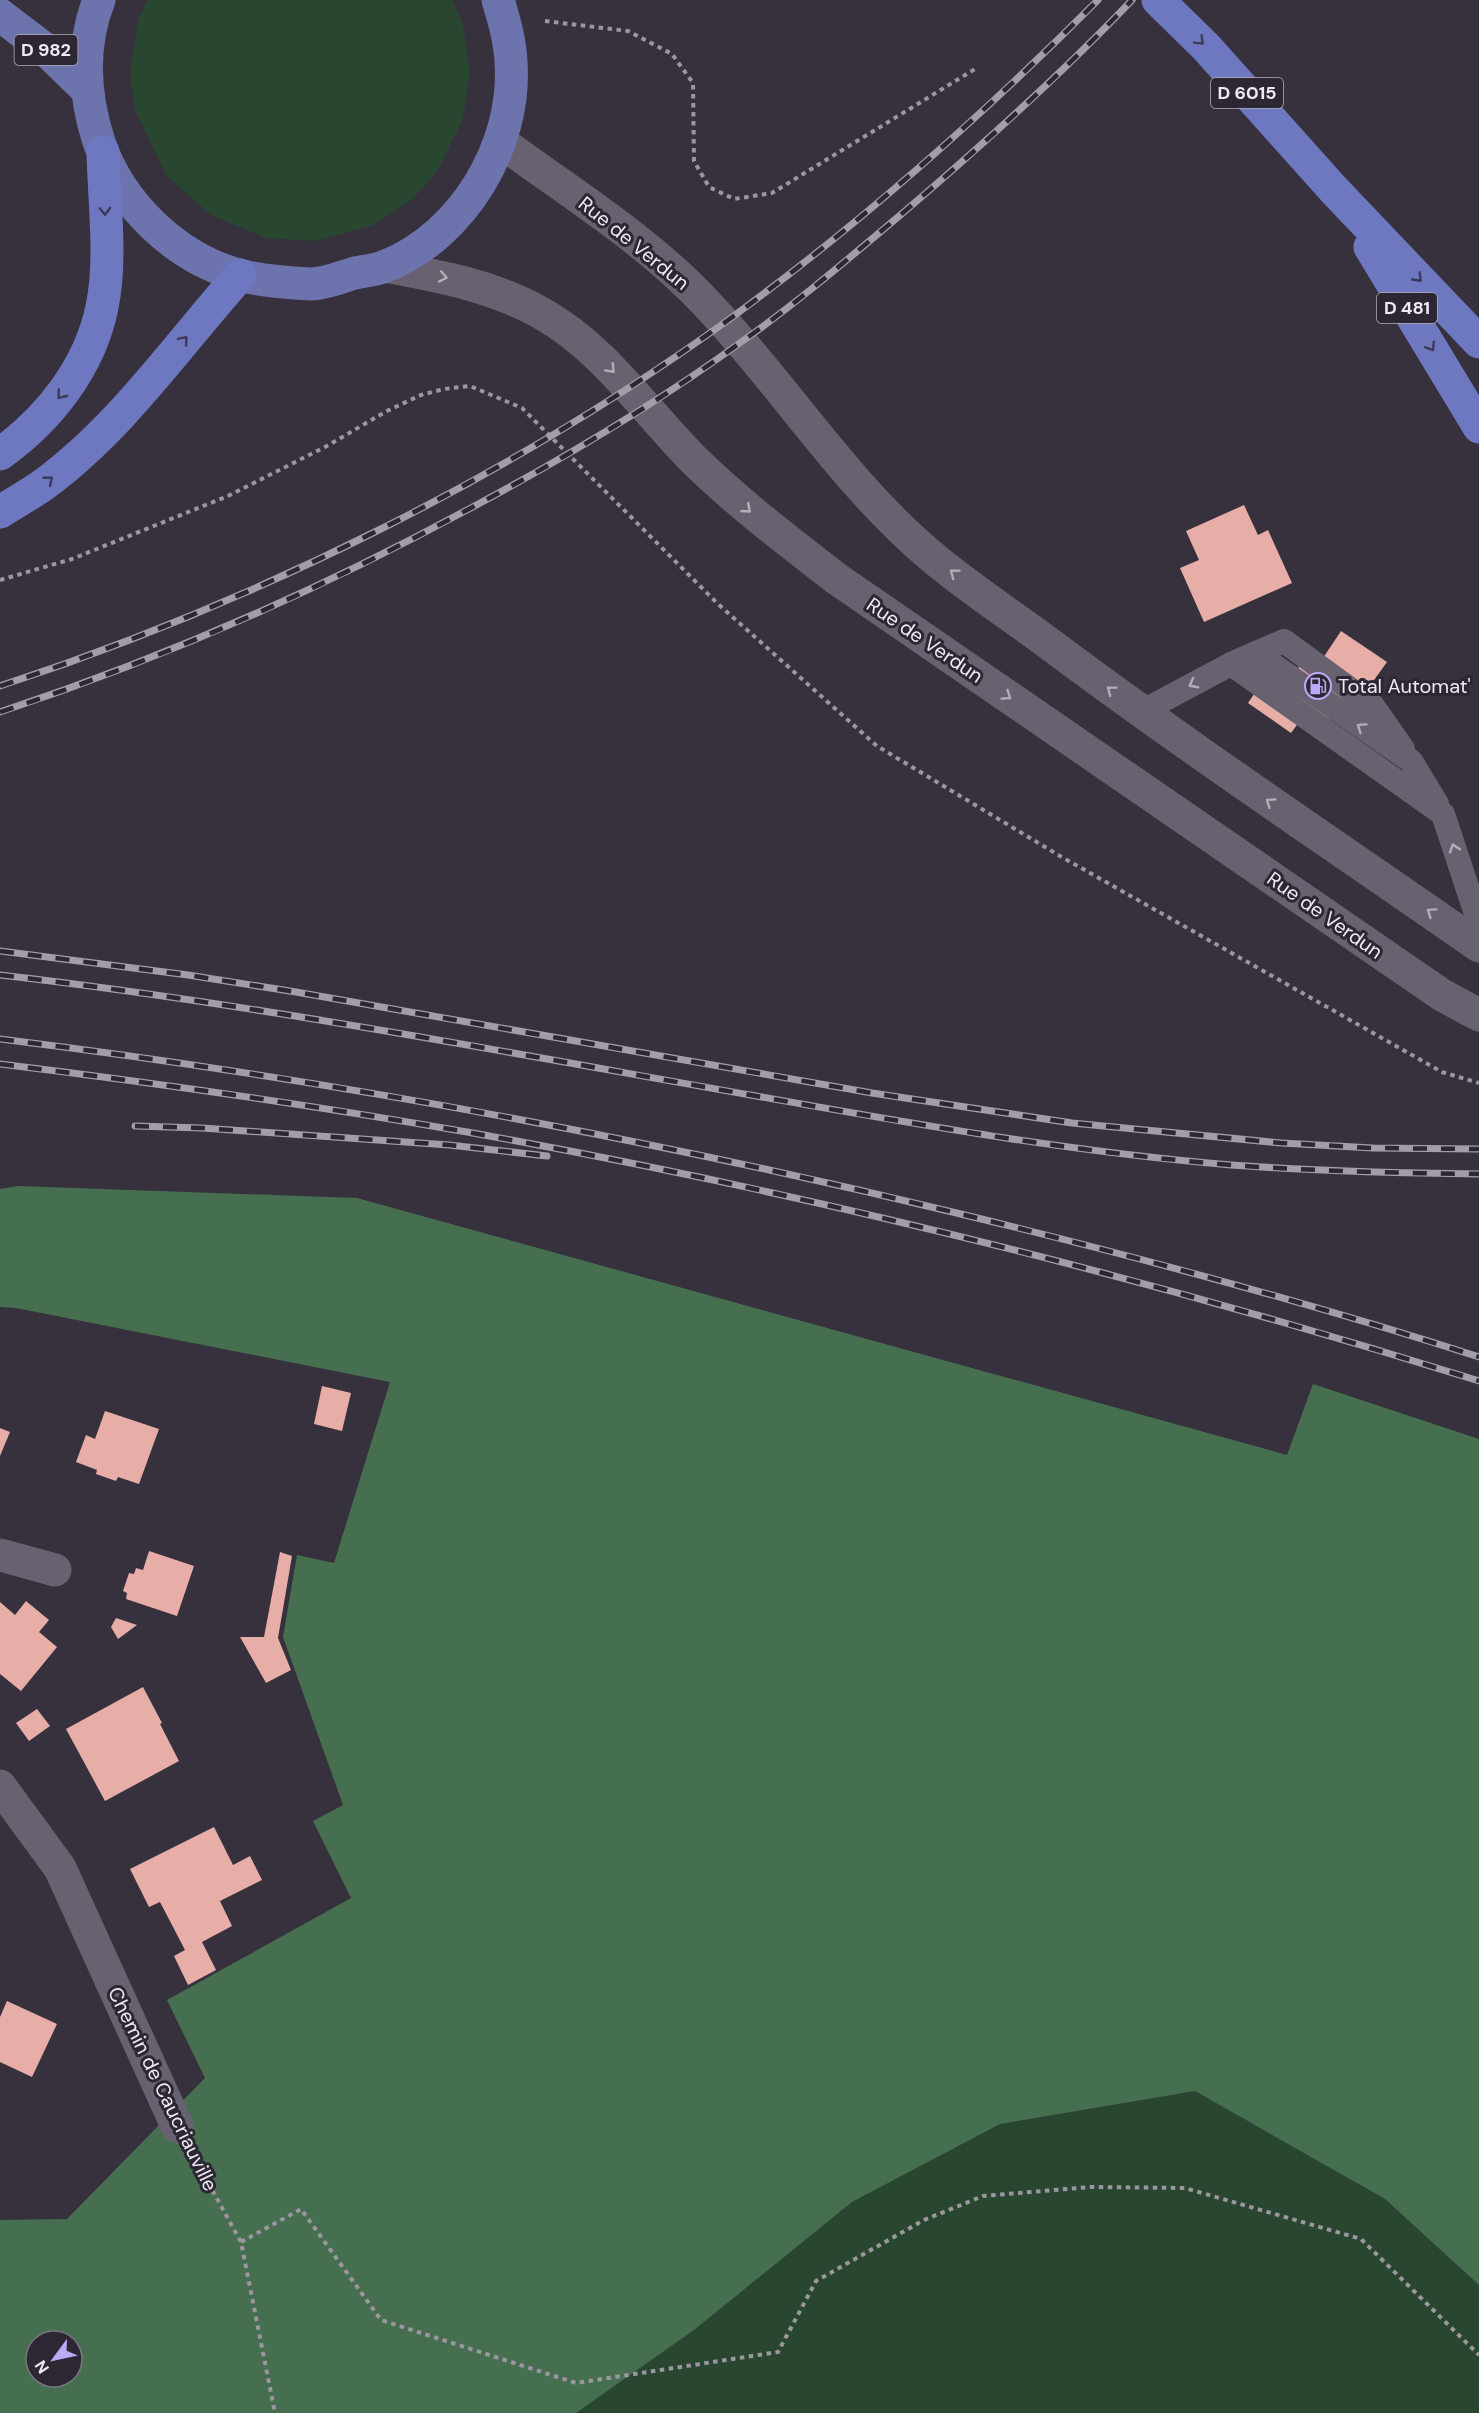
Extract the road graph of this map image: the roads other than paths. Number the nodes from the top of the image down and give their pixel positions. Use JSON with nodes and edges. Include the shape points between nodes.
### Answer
{"nodes":[{"id":1,"x":99,"y":0,"type":"edge"},
{"id":2,"x":1158,"y":0,"type":"edge"},
{"id":3,"x":500,"y":8,"type":"edge"},
{"id":4,"x":0,"y":15,"type":"edge"},
{"id":5,"x":87,"y":90,"type":"junction"},
{"id":6,"x":500,"y":141,"type":"junction"},
{"id":7,"x":103,"y":152,"type":"junction"},
{"id":8,"x":1334,"y":190,"type":"junction"},
{"id":9,"x":385,"y":266,"type":"junction"},
{"id":10,"x":240,"y":275,"type":"junction"},
{"id":11,"x":1479,"y":342,"type":"edge"},
{"id":12,"x":1479,"y":427,"type":"edge"},
{"id":13,"x":0,"y":454,"type":"edge"},
{"id":14,"x":0,"y":512,"type":"edge"},
{"id":15,"x":1231,"y":664,"type":"junction"},
{"id":16,"x":1141,"y":712,"type":"junction"},
{"id":17,"x":1443,"y":814,"type":"junction"},
{"id":18,"x":1479,"y":923,"type":"edge"},
{"id":19,"x":1479,"y":946,"type":"edge"},
{"id":20,"x":1479,"y":1015,"type":"edge"},
{"id":21,"x":0,"y":1555,"type":"edge"},
{"id":22,"x":56,"y":1570,"type":"dead end"},
{"id":23,"x":0,"y":1786,"type":"edge"},
{"id":24,"x":177,"y":2126,"type":"road end"}],
"edges":[{"from":1,"to":5,"type":"main road","via":[[90,32]]},
{"from":2,"to":8,"type":"highway","number":"D 6015","one_way":true,"via":[[1206,47]]},
{"from":3,"to":6,"type":"main road","via":[[511,63],[509,102]]},
{"from":4,"to":5,"type":"main road","number":"D 982","via":[[46,50]]},
{"from":5,"to":7,"type":"main road"},
{"from":6,"to":9,"type":"main road","via":[[474,193],[456,215],[434,236]]},
{"from":16,"to":6,"type":"main road","name":"Rue de Verdun","one_way":true,"via":[[932,556],[851,477],[703,299],[619,227]]},
{"from":7,"to":10,"type":"main road","via":[[117,181],[157,229],[182,249]]},
{"from":7,"to":13,"type":"highway","one_way":true,"via":[[106,279],[95,333],[62,394]]},
{"from":8,"to":11,"type":"highway","number":"D 6015","one_way":true},
{"from":8,"to":12,"type":"highway","number":"D 481","one_way":true},
{"from":9,"to":10,"type":"main road","via":[[313,284]]},
{"from":9,"to":20,"type":"main road","name":"Rue de Verdun","one_way":true,"via":[[456,280],[517,302],[561,326],[607,364],[693,459],[747,509],[837,579],[1442,995]]},
{"from":14,"to":10,"type":"highway","one_way":true,"via":[[43,486],[106,429]]},
{"from":15,"to":16,"type":"lane","one_way":true},
{"from":15,"to":17,"type":"lane"},
{"from":17,"to":15,"type":"lane","one_way":true,"via":[[1373,706],[1284,641]]},
{"from":19,"to":16,"type":"main road","name":"Rue de Verdun","one_way":true},
{"from":18,"to":17,"type":"lane","one_way":true},
{"from":21,"to":22,"type":"main road"},
{"from":23,"to":24,"type":"main road","name":"Chemin de Caucriauville","via":[[60,1868]]}]}
